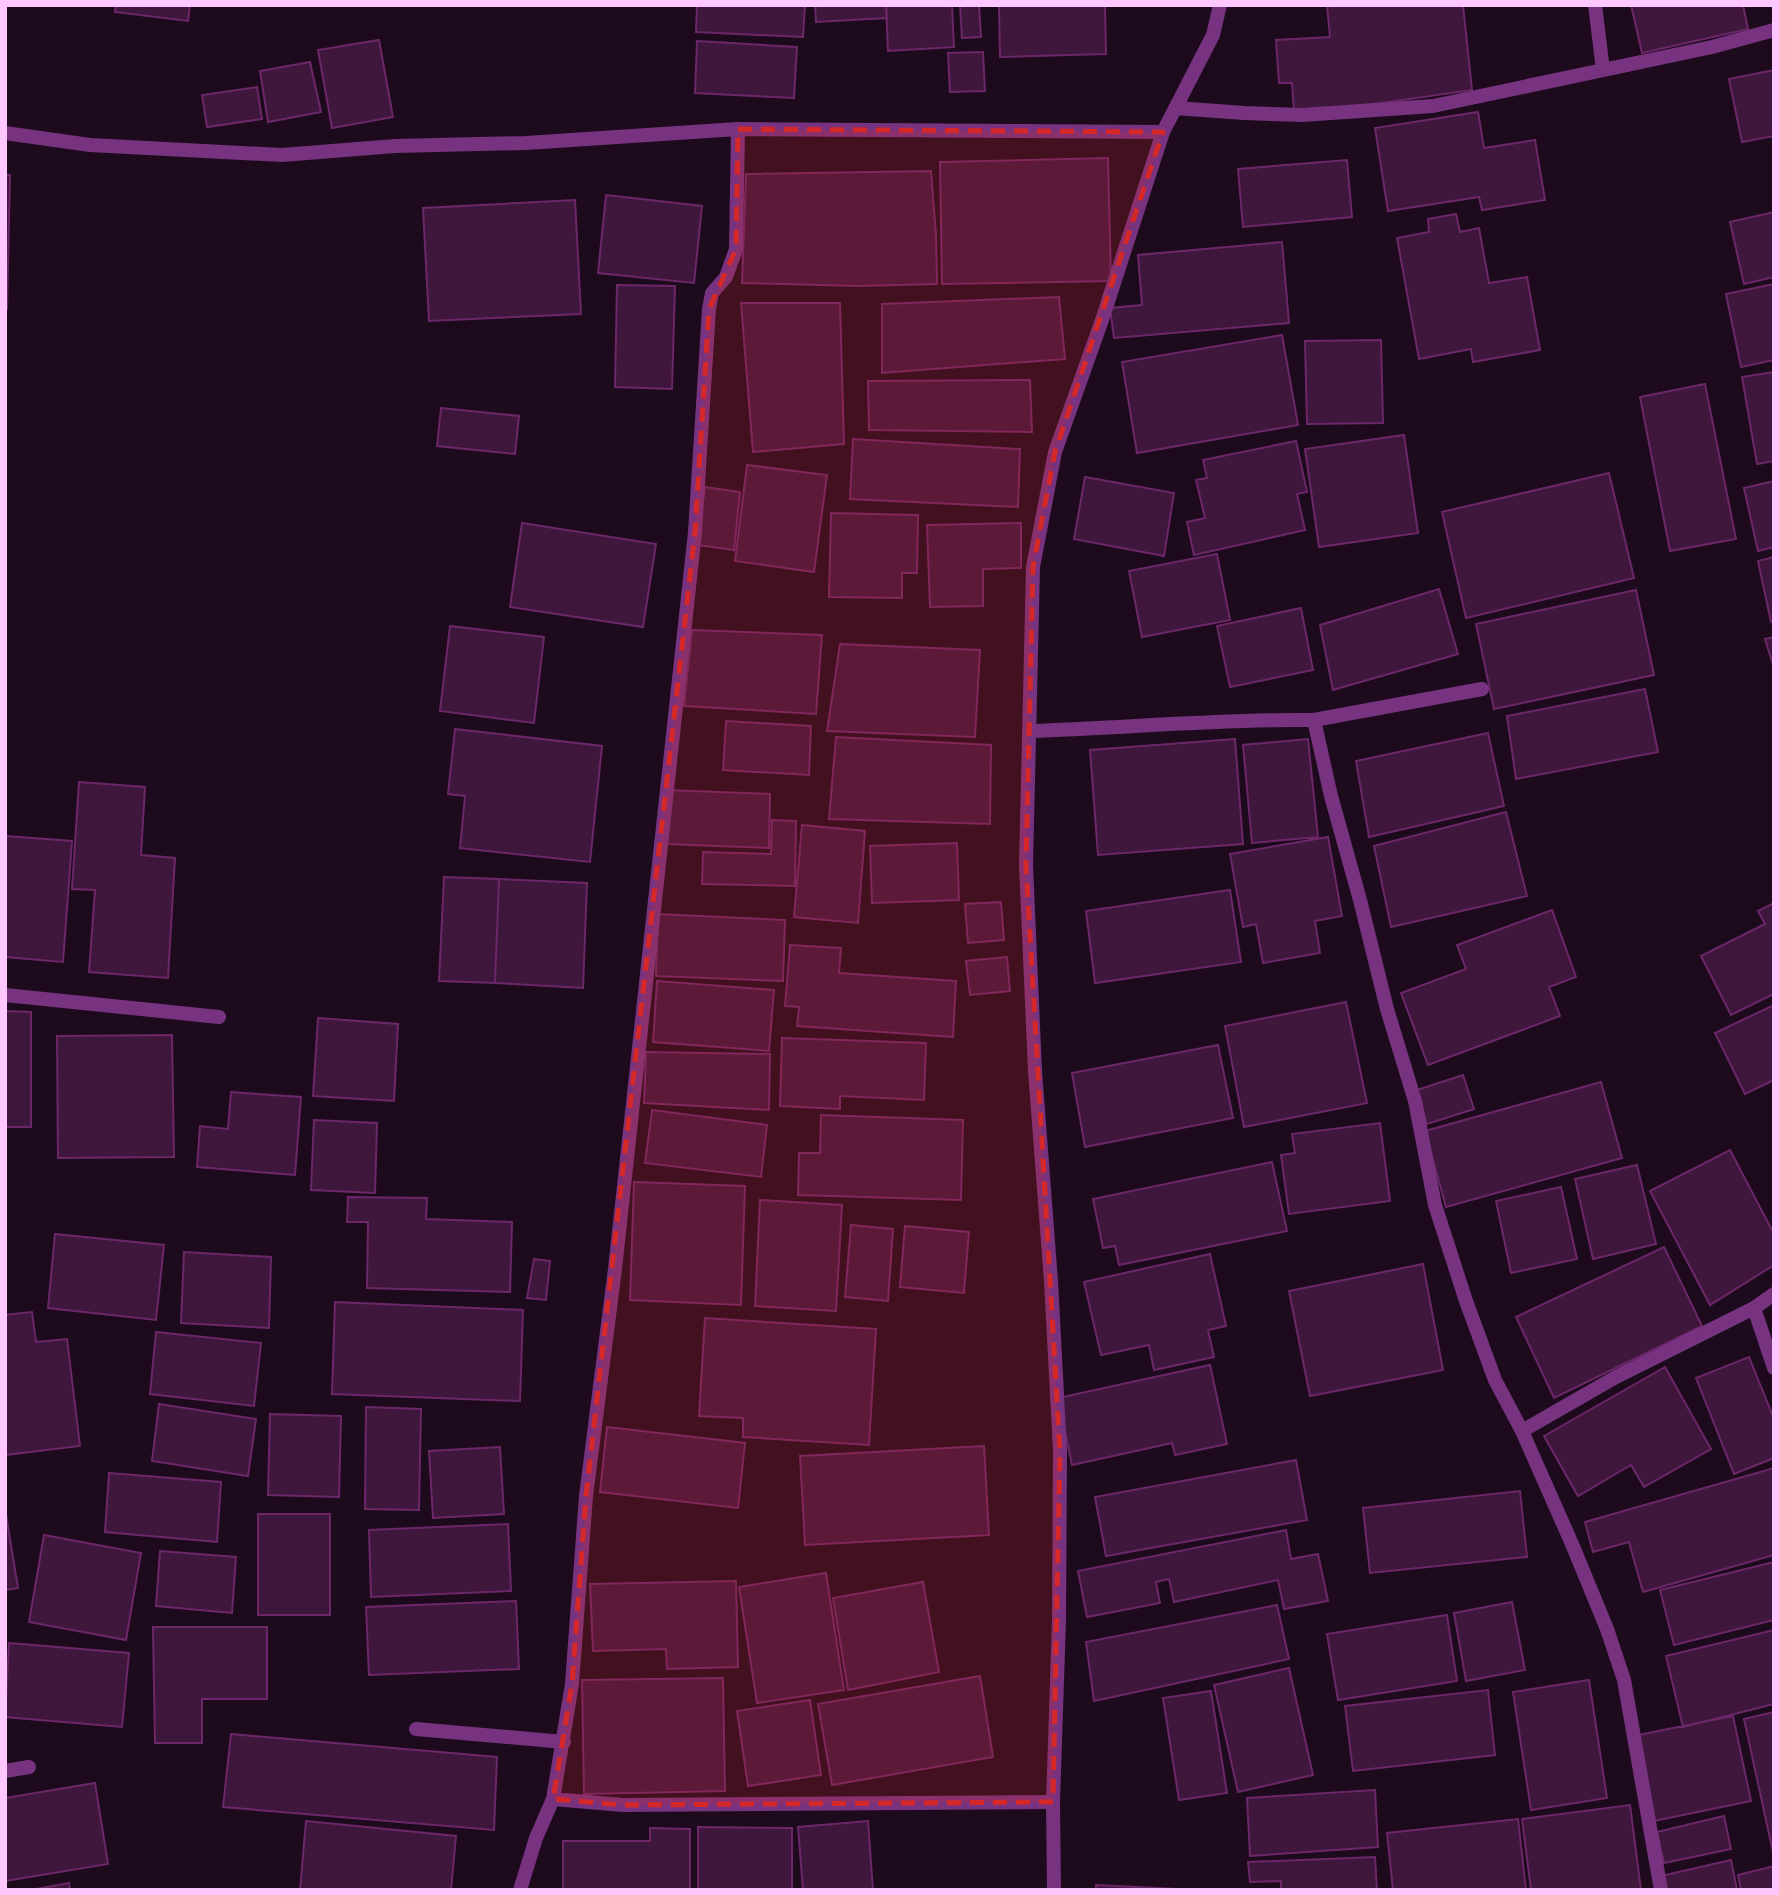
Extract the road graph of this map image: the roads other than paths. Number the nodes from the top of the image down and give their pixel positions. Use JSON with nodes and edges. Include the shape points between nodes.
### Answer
{"nodes":[{"id":1,"x":1220,"y":5,"type":"edge"},
{"id":2,"x":1595,"y":5,"type":"edge"},
{"id":3,"x":1774,"y":30,"type":"edge"},
{"id":4,"x":1603,"y":70,"type":"junction"},
{"id":5,"x":1176,"y":108,"type":"junction"},
{"id":6,"x":738,"y":129,"type":"junction"},
{"id":7,"x":1163,"y":132,"type":"junction"},
{"id":8,"x":5,"y":133,"type":"edge"},
{"id":9,"x":1482,"y":689,"type":"dead end"},
{"id":10,"x":1314,"y":720,"type":"junction"},
{"id":11,"x":1030,"y":731,"type":"junction"},
{"id":12,"x":5,"y":995,"type":"edge"},
{"id":13,"x":219,"y":1017,"type":"dead end"},
{"id":14,"x":1774,"y":1294,"type":"edge"},
{"id":15,"x":1754,"y":1308,"type":"junction"},
{"id":16,"x":1774,"y":1368,"type":"edge"},
{"id":17,"x":1522,"y":1431,"type":"junction"},
{"id":18,"x":416,"y":1729,"type":"dead end"},
{"id":19,"x":564,"y":1742,"type":"junction"},
{"id":20,"x":29,"y":1767,"type":"dead end"},
{"id":21,"x":5,"y":1771,"type":"edge"},
{"id":22,"x":552,"y":1799,"type":"junction"},
{"id":23,"x":1053,"y":1802,"type":"junction"},
{"id":24,"x":520,"y":1890,"type":"edge"},
{"id":25,"x":1054,"y":1890,"type":"edge"},
{"id":26,"x":1661,"y":1890,"type":"edge"}],
"edges":[{"from":1,"to":5,"type":"street","via":[[1213,35]]},
{"from":2,"to":4,"type":"street"},
{"from":3,"to":4,"type":"street"},
{"from":4,"to":5,"type":"street","via":[[1433,106],[1302,114]]},
{"from":5,"to":7,"type":"street"},
{"from":6,"to":7,"type":"street"},
{"from":6,"to":8,"type":"street","via":[[282,155],[90,145]]},
{"from":6,"to":19,"type":"street","via":[[736,248],[726,277],[712,293],[709,309],[695,532],[586,1496]]},
{"from":7,"to":11,"type":"street","via":[[1055,452],[1034,567]]},
{"from":9,"to":10,"type":"street"},
{"from":10,"to":11,"type":"street"},
{"from":10,"to":17,"type":"street","via":[[1415,1101],[1435,1205],[1495,1380]]},
{"from":11,"to":23,"type":"street","via":[[1026,864],[1060,1451]]},
{"from":12,"to":13,"type":"street"},
{"from":14,"to":15,"type":"street"},
{"from":15,"to":16,"type":"street"},
{"from":15,"to":17,"type":"street","via":[[1616,1377]]},
{"from":17,"to":26,"type":"street","via":[[1625,1680]]},
{"from":18,"to":19,"type":"street"},
{"from":19,"to":22,"type":"street"},
{"from":20,"to":21,"type":"street"},
{"from":22,"to":23,"type":"street","via":[[623,1805]]},
{"from":22,"to":24,"type":"street"},
{"from":23,"to":25,"type":"street"}]}
